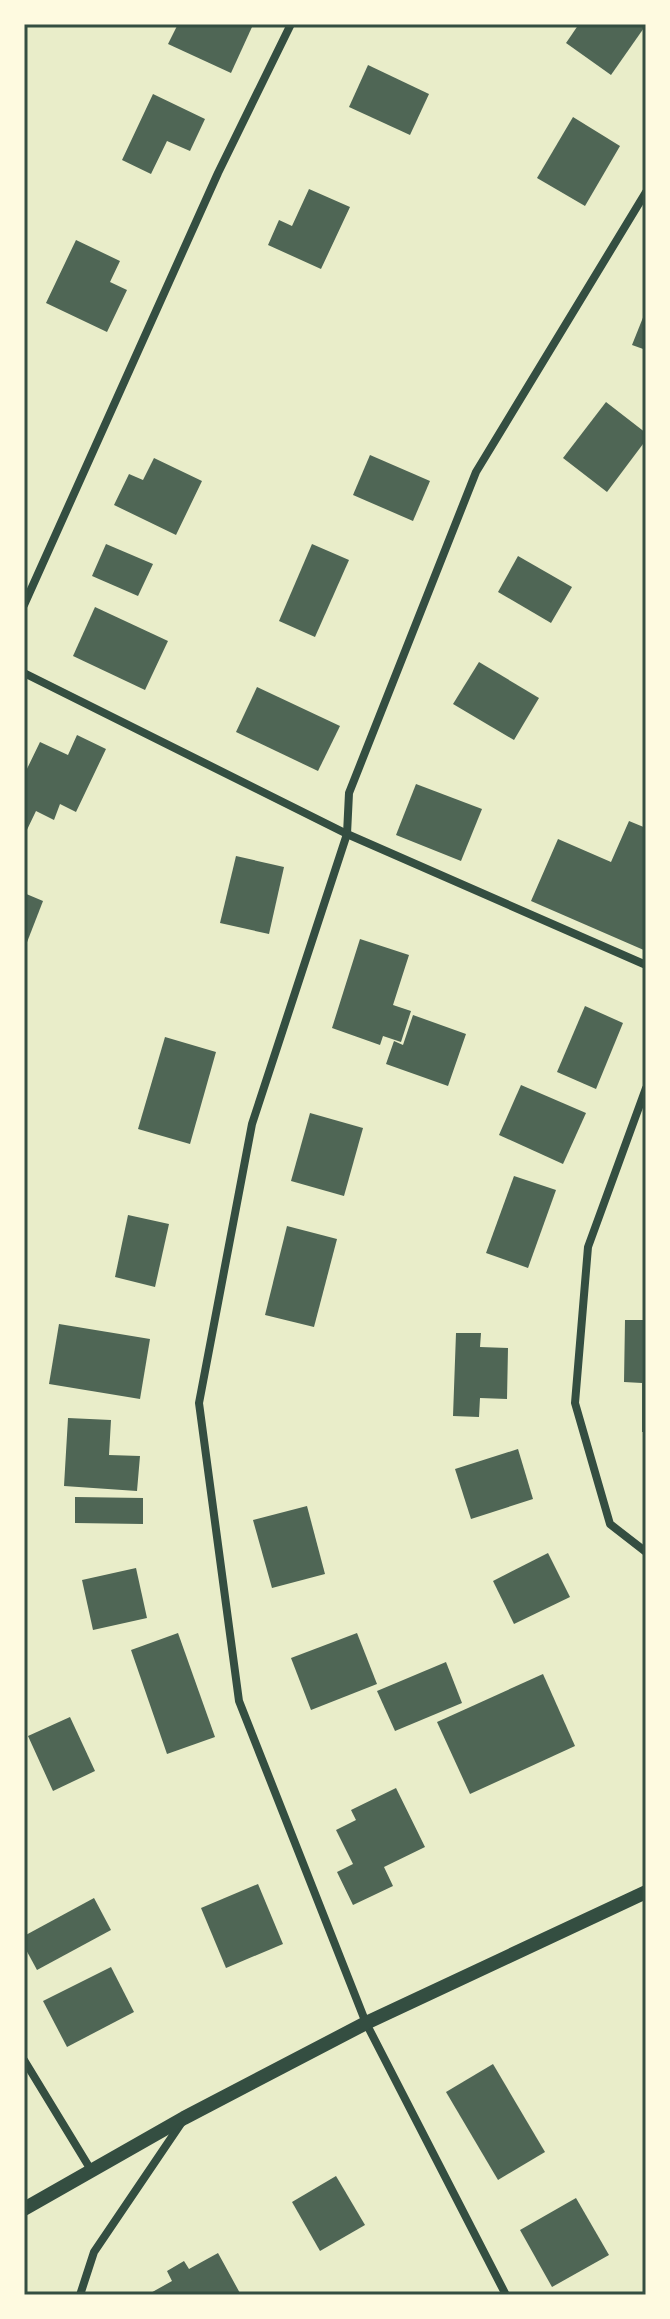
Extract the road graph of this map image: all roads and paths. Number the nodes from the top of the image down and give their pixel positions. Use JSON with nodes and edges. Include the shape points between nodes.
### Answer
{"nodes":[{"id":1,"x":291,"y":24,"type":"edge"},
{"id":2,"x":646,"y":192,"type":"edge"},
{"id":3,"x":24,"y":605,"type":"edge"},
{"id":4,"x":24,"y":673,"type":"edge"},
{"id":5,"x":347,"y":834,"type":"junction"},
{"id":6,"x":646,"y":965,"type":"edge"},
{"id":7,"x":646,"y":1088,"type":"edge"},
{"id":8,"x":646,"y":1552,"type":"edge"},
{"id":9,"x":646,"y":1892,"type":"edge"},
{"id":10,"x":366,"y":2023,"type":"junction"},
{"id":11,"x":24,"y":2060,"type":"edge"},
{"id":12,"x":184,"y":2118,"type":"junction"},
{"id":13,"x":91,"y":2170,"type":"junction"},
{"id":14,"x":24,"y":2209,"type":"edge"},
{"id":15,"x":80,"y":2295,"type":"edge"},
{"id":16,"x":506,"y":2295,"type":"edge"}],
"edges":[{"from":1,"to":3,"type":"street","via":[[218,173]]},
{"from":2,"to":5,"type":"street","via":[[476,472],[349,793]]},
{"from":4,"to":5,"type":"street"},
{"from":5,"to":6,"type":"street"},
{"from":5,"to":10,"type":"street","via":[[252,1124],[199,1403],[239,1701]]},
{"from":7,"to":8,"type":"street","via":[[588,1247],[575,1403],[610,1524]]},
{"from":9,"to":10,"type":"street"},
{"from":10,"to":12,"type":"street"},
{"from":10,"to":16,"type":"street"},
{"from":11,"to":13,"type":"street"},
{"from":12,"to":13,"type":"street"},
{"from":12,"to":15,"type":"street","via":[[94,2252]]},
{"from":13,"to":14,"type":"street"}]}
